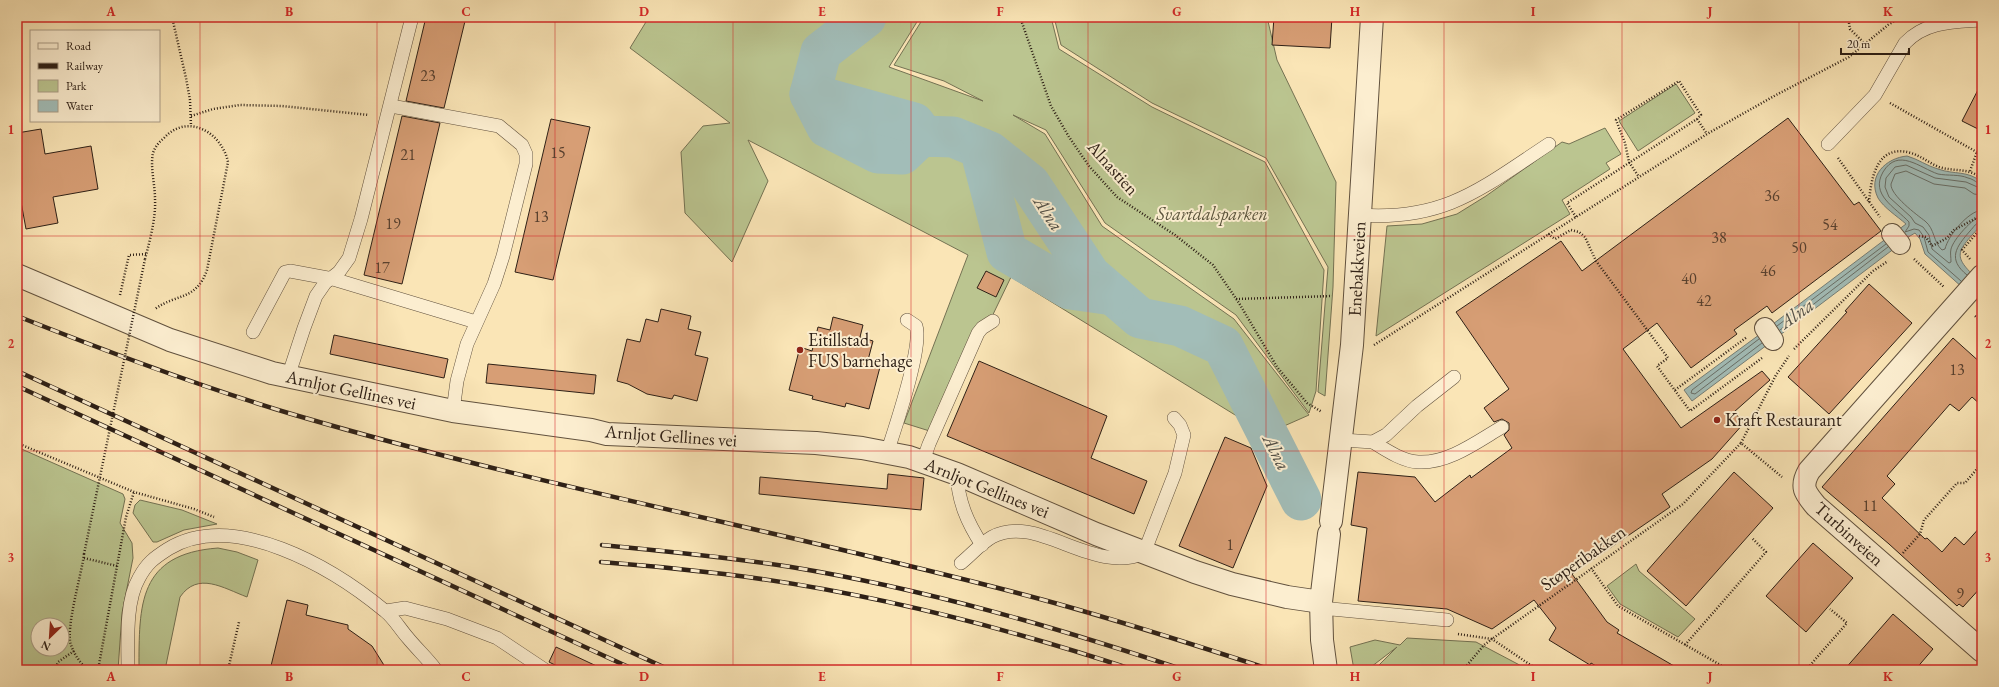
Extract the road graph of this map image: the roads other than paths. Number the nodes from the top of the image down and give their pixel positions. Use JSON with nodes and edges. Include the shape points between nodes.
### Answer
{"nodes":[{"id":1,"x":412,"y":17,"type":"edge"},
{"id":2,"x":1372,"y":17,"type":"edge"},
{"id":3,"x":1982,"y":20,"type":"edge"},
{"id":4,"x":389,"y":111,"type":"junction"},
{"id":5,"x":1549,"y":144,"type":"dead end"},
{"id":6,"x":1832,"y":150,"type":"road end"},
{"id":7,"x":1360,"y":215,"type":"junction"},
{"id":8,"x":1977,"y":268,"type":"edge"},
{"id":9,"x":17,"y":275,"type":"edge"},
{"id":10,"x":332,"y":279,"type":"junction"},
{"id":11,"x":907,"y":320,"type":"dead end"},
{"id":12,"x":993,"y":321,"type":"dead end"},
{"id":13,"x":476,"y":322,"type":"junction"},
{"id":14,"x":253,"y":332,"type":"dead end"},
{"id":15,"x":288,"y":377,"type":"junction"},
{"id":16,"x":1454,"y":377,"type":"dead end"},
{"id":17,"x":453,"y":411,"type":"junction"},
{"id":18,"x":1174,"y":418,"type":"dead end"},
{"id":19,"x":1502,"y":427,"type":"dead end"},
{"id":20,"x":1343,"y":430,"type":"junction"},
{"id":21,"x":1373,"y":442,"type":"junction"},
{"id":22,"x":887,"y":453,"type":"junction"},
{"id":23,"x":923,"y":461,"type":"junction"},
{"id":24,"x":957,"y":474,"type":"junction"},
{"id":25,"x":982,"y":545,"type":"junction"},
{"id":26,"x":1144,"y":553,"type":"junction"},
{"id":27,"x":961,"y":563,"type":"dead end"},
{"id":28,"x":1321,"y":604,"type":"junction"},
{"id":29,"x":386,"y":612,"type":"junction"},
{"id":30,"x":1447,"y":620,"type":"dead end"},
{"id":31,"x":1982,"y":651,"type":"edge"},
{"id":32,"x":128,"y":670,"type":"edge"},
{"id":33,"x":436,"y":670,"type":"edge"},
{"id":34,"x":545,"y":670,"type":"edge"},
{"id":35,"x":1326,"y":670,"type":"edge"}],
"edges":[{"from":1,"to":4,"type":"lane"},
{"from":2,"to":7,"type":"street","name":"Enebakkveien"},
{"from":3,"to":6,"type":"lane","via":[[1937,24],[1912,36],[1905,43],[1875,95]]},
{"from":4,"to":10,"type":"lane","via":[[361,219],[348,258]]},
{"from":4,"to":13,"type":"lane","via":[[499,126],[522,145],[526,154],[526,164],[503,256],[494,284]]},
{"from":5,"to":7,"type":"lane","via":[[1482,189],[1456,202],[1412,215]]},
{"from":7,"to":20,"type":"street","name":"Enebakkveien","via":[[1352,345]]},
{"from":8,"to":31,"type":"street","name":"Turbinveien","via":[[1964,296],[1809,471],[1803,485],[1807,496],[1816,506]]},
{"from":9,"to":15,"type":"street","name":"Arnljot Gellines vei","via":[[170,340],[211,355]]},
{"from":10,"to":13,"type":"lane"},
{"from":10,"to":14,"type":"lane","via":[[290,270],[285,272]]},
{"from":10,"to":15,"type":"lane","via":[[325,283],[316,296]]},
{"from":11,"to":22,"type":"lane","via":[[916,326],[917,342]]},
{"from":12,"to":23,"type":"lane","via":[[978,333]]},
{"from":13,"to":17,"type":"lane","via":[[457,381]]},
{"from":15,"to":17,"type":"street","name":"Arnljot Gellines vei"},
{"from":16,"to":21,"type":"lane","via":[[1386,435]]},
{"from":17,"to":22,"type":"street","name":"Arnljot Gellines vei","via":[[621,436],[816,443]]},
{"from":18,"to":26,"type":"lane","via":[[1184,435],[1175,473]]},
{"from":19,"to":21,"type":"lane","via":[[1469,446],[1432,461],[1410,460]]},
{"from":20,"to":21,"type":"lane"},
{"from":20,"to":28,"type":"street","name":"Enebakkveien"},
{"from":22,"to":23,"type":"street","name":"Arnljot Gellines vei"},
{"from":23,"to":24,"type":"street","name":"Arnljot Gellines vei"},
{"from":24,"to":25,"type":"lane","via":[[962,509]]},
{"from":24,"to":26,"type":"street","name":"Arnljot Gellines vei"},
{"from":25,"to":26,"type":"lane","via":[[992,537],[1008,532],[1019,532],[1034,534],[1118,560]]},
{"from":25,"to":27,"type":"lane"},
{"from":26,"to":28,"type":"street","name":"Arnljot Gellines vei","via":[[1232,584]]},
{"from":28,"to":30,"type":"lane"},
{"from":28,"to":35,"type":"street","name":"Enebakkveien"},
{"from":29,"to":32,"type":"lane","via":[[325,570],[260,540],[222,535],[197,538],[179,543],[149,562],[138,579],[130,615]]},
{"from":29,"to":33,"type":"lane"},
{"from":29,"to":34,"type":"lane","via":[[405,608],[447,619],[497,638]]}]}
